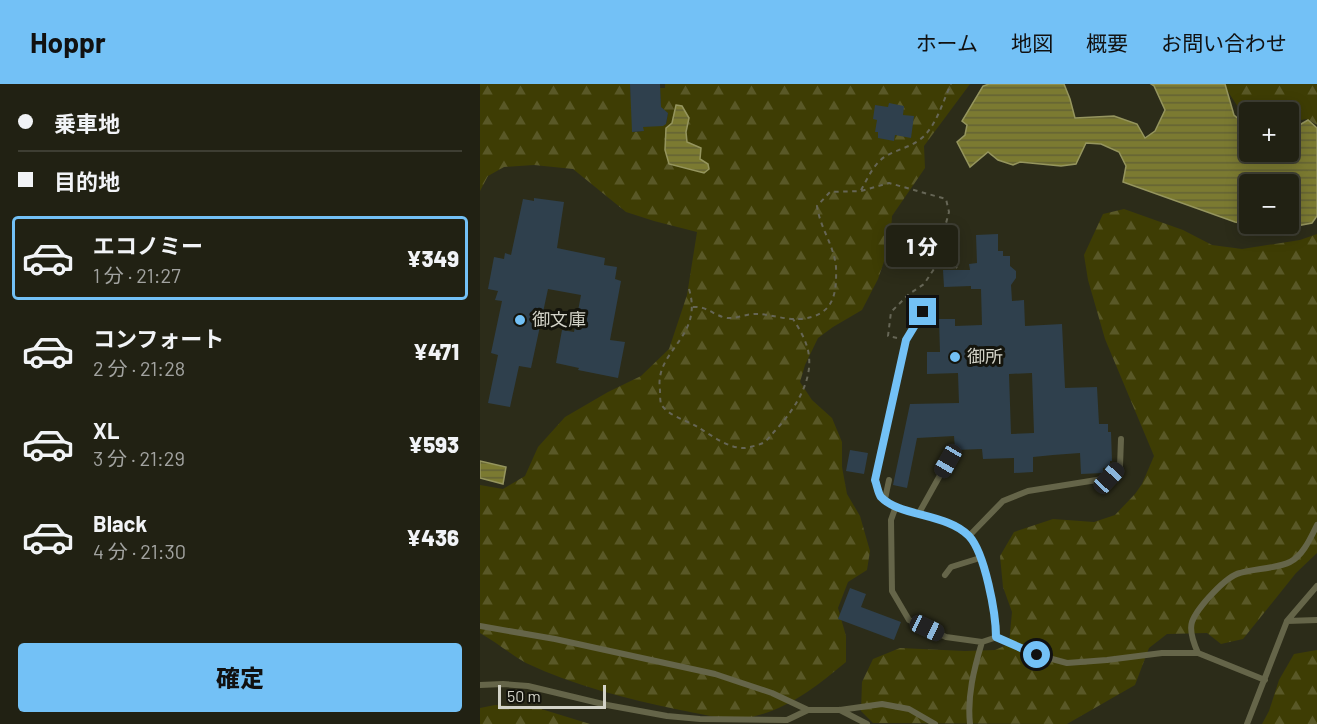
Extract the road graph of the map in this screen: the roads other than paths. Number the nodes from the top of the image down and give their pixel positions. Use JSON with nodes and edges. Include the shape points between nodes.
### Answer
{"nodes":[{"id":1,"x":923,"y":312,"type":"dead end"},
{"id":2,"x":1121,"y":439,"type":"dead end"},
{"id":3,"x":948,"y":461,"type":"dead end"},
{"id":4,"x":889,"y":480,"type":"dead end"},
{"id":5,"x":885,"y":500,"type":"junction"},
{"id":6,"x":896,"y":506,"type":"junction"},
{"id":7,"x":919,"y":513,"type":"junction"},
{"id":8,"x":1317,"y":525,"type":"edge"},
{"id":9,"x":969,"y":536,"type":"junction"},
{"id":10,"x":980,"y":558,"type":"junction"},
{"id":11,"x":945,"y":575,"type":"dead end"},
{"id":12,"x":1317,"y":586,"type":"edge"},
{"id":13,"x":1317,"y":620,"type":"edge"},
{"id":14,"x":1287,"y":621,"type":"junction"},
{"id":15,"x":480,"y":626,"type":"edge"},
{"id":16,"x":996,"y":637,"type":"junction"},
{"id":17,"x":982,"y":642,"type":"junction"},
{"id":18,"x":1198,"y":653,"type":"junction"},
{"id":19,"x":1265,"y":680,"type":"junction"},
{"id":20,"x":480,"y":685,"type":"edge"},
{"id":21,"x":808,"y":710,"type":"junction"},
{"id":22,"x":840,"y":710,"type":"junction"},
{"id":23,"x":867,"y":724,"type":"edge"},
{"id":24,"x":935,"y":724,"type":"edge"},
{"id":25,"x":970,"y":724,"type":"edge"},
{"id":26,"x":1247,"y":724,"type":"edge"}],
"edges":[{"from":1,"to":5,"type":"lane","via":[[906,340],[875,480]]},
{"from":2,"to":9,"type":"lane","via":[[1120,466],[1109,478],[1028,491],[1003,501]]},
{"from":3,"to":7,"type":"lane"},
{"from":4,"to":5,"type":"lane"},
{"from":5,"to":6,"type":"lane"},
{"from":6,"to":7,"type":"lane"},
{"from":6,"to":17,"type":"lane","via":[[891,520],[892,591],[909,620],[946,637]]},
{"from":7,"to":9,"type":"lane","via":[[942,520]]},
{"from":8,"to":18,"type":"lane","via":[[1307,544],[1290,562],[1237,573],[1216,590],[1191,623]]},
{"from":9,"to":10,"type":"lane"},
{"from":10,"to":11,"type":"lane","via":[[951,567]]},
{"from":10,"to":16,"type":"lane","via":[[996,620]]},
{"from":12,"to":14,"type":"lane"},
{"from":13,"to":14,"type":"lane"},
{"from":14,"to":19,"type":"lane"},
{"from":15,"to":21,"type":"lane","via":[[715,674]]},
{"from":16,"to":17,"type":"lane"},
{"from":16,"to":18,"type":"lane","via":[[1067,663]]},
{"from":17,"to":25,"type":"lane","via":[[972,676]]},
{"from":18,"to":19,"type":"lane"},
{"from":19,"to":26,"type":"lane"},
{"from":20,"to":21,"type":"lane","via":[[528,686],[607,705],[700,719],[787,720]]},
{"from":21,"to":22,"type":"lane"},
{"from":22,"to":23,"type":"lane"},
{"from":22,"to":24,"type":"lane","via":[[882,704],[909,709]]}]}
